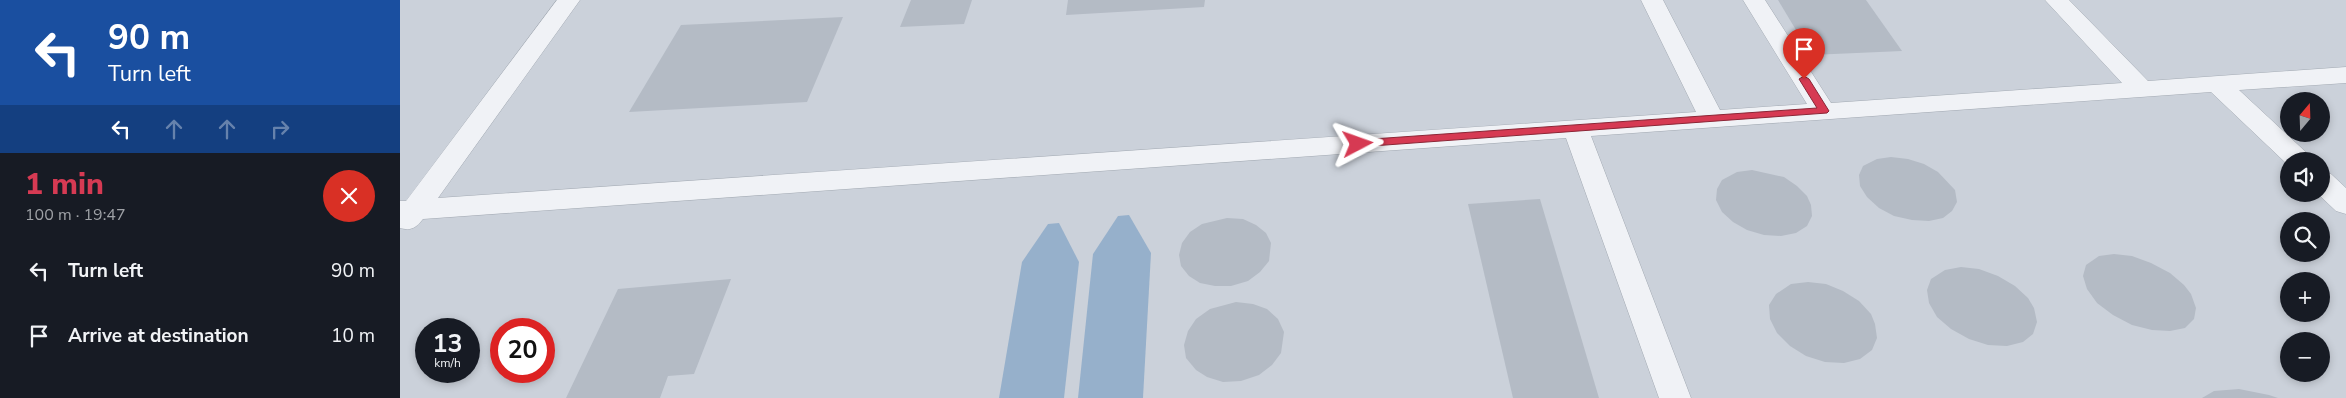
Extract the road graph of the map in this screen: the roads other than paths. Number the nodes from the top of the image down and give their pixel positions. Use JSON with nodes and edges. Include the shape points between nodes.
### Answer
{"nodes":[{"id":1,"x":569,"y":0,"type":"edge"},
{"id":2,"x":1652,"y":0,"type":"edge"},
{"id":3,"x":1754,"y":0,"type":"edge"},
{"id":4,"x":2056,"y":0,"type":"edge"},
{"id":5,"x":2346,"y":75,"type":"edge"},
{"id":6,"x":2217,"y":84,"type":"junction"},
{"id":7,"x":2142,"y":89,"type":"junction"},
{"id":8,"x":1824,"y":111,"type":"junction"},
{"id":9,"x":1712,"y":119,"type":"junction"},
{"id":10,"x":1574,"y":128,"type":"junction"},
{"id":11,"x":2290,"y":152,"type":"edge"},
{"id":12,"x":2330,"y":189,"type":"edge"},
{"id":13,"x":2346,"y":204,"type":"edge"},
{"id":14,"x":405,"y":217,"type":"edge"},
{"id":15,"x":1675,"y":398,"type":"edge"}],
"edges":[{"from":1,"to":14,"type":"lane"},
{"from":2,"to":9,"type":"lane"},
{"from":3,"to":8,"type":"lane"},
{"from":4,"to":7,"type":"lane"},
{"from":5,"to":6,"type":"lane"},
{"from":6,"to":7,"type":"lane"},
{"from":6,"to":11,"type":"lane"},
{"from":7,"to":8,"type":"lane"},
{"from":8,"to":9,"type":"lane"},
{"from":9,"to":10,"type":"lane"},
{"from":10,"to":14,"type":"lane"},
{"from":10,"to":15,"type":"lane"},
{"from":12,"to":13,"type":"lane"}]}
